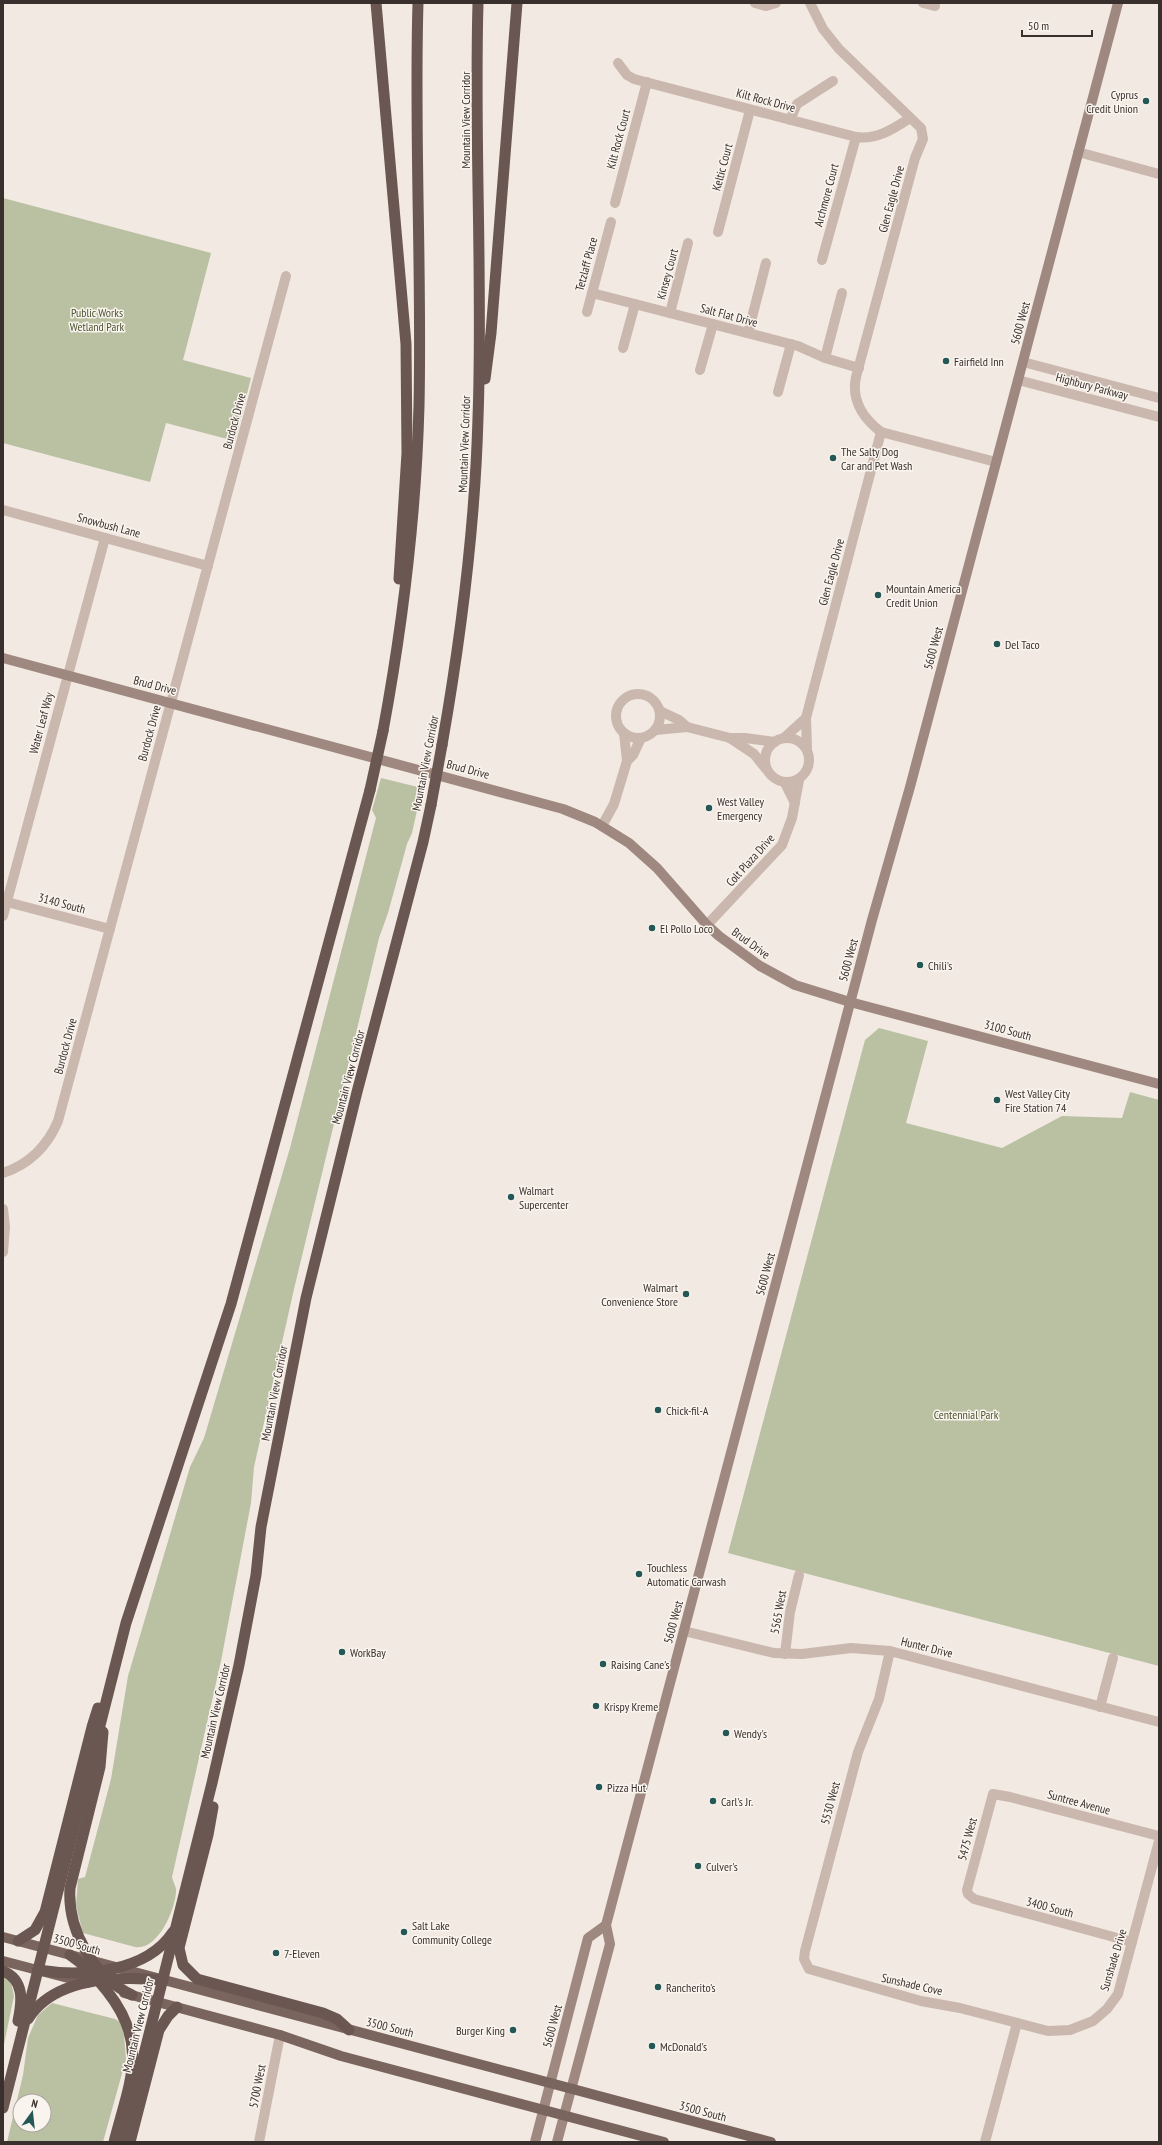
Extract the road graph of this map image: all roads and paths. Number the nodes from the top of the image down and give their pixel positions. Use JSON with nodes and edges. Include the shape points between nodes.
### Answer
{"nodes":[{"id":1,"x":376,"y":3,"type":"edge"},
{"id":2,"x":418,"y":3,"type":"edge"},
{"id":3,"x":478,"y":3,"type":"edge"},
{"id":4,"x":517,"y":3,"type":"edge"},
{"id":5,"x":755,"y":3,"type":"edge"},
{"id":6,"x":776,"y":3,"type":"edge"},
{"id":7,"x":810,"y":3,"type":"edge"},
{"id":8,"x":923,"y":3,"type":"edge"},
{"id":9,"x":1118,"y":3,"type":"edge"},
{"id":10,"x":935,"y":6,"type":"dead end"},
{"id":11,"x":618,"y":63,"type":"dead end"},
{"id":12,"x":833,"y":81,"type":"dead end"},
{"id":13,"x":647,"y":82,"type":"junction"},
{"id":14,"x":750,"y":110,"type":"junction"},
{"id":15,"x":910,"y":118,"type":"junction"},
{"id":16,"x":790,"y":120,"type":"junction"},
{"id":17,"x":856,"y":137,"type":"junction"},
{"id":18,"x":1078,"y":152,"type":"junction"},
{"id":19,"x":1159,"y":174,"type":"edge"},
{"id":20,"x":615,"y":203,"type":"dead end"},
{"id":21,"x":610,"y":222,"type":"dead end"},
{"id":22,"x":718,"y":232,"type":"dead end"},
{"id":23,"x":688,"y":242,"type":"dead end"},
{"id":24,"x":822,"y":260,"type":"dead end"},
{"id":25,"x":766,"y":263,"type":"dead end"},
{"id":26,"x":286,"y":276,"type":"dead end"},
{"id":27,"x":592,"y":293,"type":"junction"},
{"id":28,"x":842,"y":293,"type":"dead end"},
{"id":29,"x":635,"y":304,"type":"junction"},
{"id":30,"x":587,"y":312,"type":"dead end"},
{"id":31,"x":670,"y":313,"type":"junction"},
{"id":32,"x":713,"y":324,"type":"junction"},
{"id":33,"x":748,"y":333,"type":"junction"},
{"id":34,"x":791,"y":344,"type":"junction"},
{"id":35,"x":624,"y":348,"type":"dead end"},
{"id":36,"x":825,"y":358,"type":"junction"},
{"id":37,"x":1023,"y":362,"type":"junction"},
{"id":38,"x":859,"y":368,"type":"junction"},
{"id":39,"x":700,"y":370,"type":"dead end"},
{"id":40,"x":1018,"y":380,"type":"junction"},
{"id":41,"x":778,"y":392,"type":"dead end"},
{"id":42,"x":1159,"y":398,"type":"edge"},
{"id":43,"x":478,"y":417,"type":"junction"},
{"id":44,"x":1159,"y":417,"type":"edge"},
{"id":45,"x":881,"y":432,"type":"junction"},
{"id":46,"x":996,"y":462,"type":"junction"},
{"id":47,"x":3,"y":510,"type":"edge"},
{"id":48,"x":105,"y":538,"type":"junction"},
{"id":49,"x":208,"y":566,"type":"junction"},
{"id":50,"x":3,"y":658,"type":"edge"},
{"id":51,"x":68,"y":675,"type":"junction"},
{"id":52,"x":393,"y":680,"type":"junction"},
{"id":53,"x":171,"y":703,"type":"junction"},
{"id":54,"x":660,"y":711,"type":"junction"},
{"id":55,"x":806,"y":718,"type":"junction"},
{"id":56,"x":687,"y":727,"type":"junction"},
{"id":57,"x":656,"y":730,"type":"junction"},
{"id":58,"x":624,"y":733,"type":"junction"},
{"id":59,"x":641,"y":738,"type":"junction"},
{"id":60,"x":730,"y":738,"type":"junction"},
{"id":61,"x":780,"y":740,"type":"junction"},
{"id":62,"x":807,"y":749,"type":"junction"},
{"id":63,"x":626,"y":761,"type":"junction"},
{"id":64,"x":768,"y":771,"type":"junction"},
{"id":65,"x":799,"y":780,"type":"junction"},
{"id":66,"x":785,"y":783,"type":"junction"},
{"id":67,"x":795,"y":803,"type":"junction"},
{"id":68,"x":602,"y":826,"type":"junction"},
{"id":69,"x":7,"y":902,"type":"junction"},
{"id":70,"x":3,"y":916,"type":"edge"},
{"id":71,"x":707,"y":925,"type":"junction"},
{"id":72,"x":110,"y":929,"type":"junction"},
{"id":73,"x":850,"y":1002,"type":"junction"},
{"id":74,"x":1159,"y":1084,"type":"edge"},
{"id":75,"x":3,"y":1173,"type":"edge"},
{"id":76,"x":3,"y":1209,"type":"edge"},
{"id":77,"x":3,"y":1252,"type":"edge"},
{"id":78,"x":799,"y":1575,"type":"dead end"},
{"id":79,"x":684,"y":1631,"type":"junction"},
{"id":80,"x":890,"y":1652,"type":"junction"},
{"id":81,"x":785,"y":1654,"type":"junction"},
{"id":82,"x":1113,"y":1658,"type":"dead end"},
{"id":83,"x":112,"y":1674,"type":"junction"},
{"id":84,"x":1100,"y":1707,"type":"junction"},
{"id":85,"x":101,"y":1722,"type":"junction"},
{"id":86,"x":1159,"y":1722,"type":"edge"},
{"id":87,"x":212,"y":1783,"type":"junction"},
{"id":88,"x":993,"y":1794,"type":"joint"},
{"id":89,"x":1159,"y":1836,"type":"edge"},
{"id":90,"x":1159,"y":1841,"type":"edge"},
{"id":91,"x":967,"y":1890,"type":"joint"},
{"id":92,"x":606,"y":1925,"type":"junction"},
{"id":93,"x":176,"y":1927,"type":"junction"},
{"id":94,"x":3,"y":1937,"type":"edge"},
{"id":95,"x":18,"y":1941,"type":"junction"},
{"id":96,"x":1132,"y":1942,"type":"junction"},
{"id":97,"x":44,"y":1948,"type":"junction"},
{"id":98,"x":70,"y":1955,"type":"joint"},
{"id":99,"x":3,"y":1961,"type":"edge"},
{"id":100,"x":805,"y":1963,"type":"joint"},
{"id":101,"x":96,"y":1968,"type":"junction"},
{"id":102,"x":116,"y":1968,"type":"junction"},
{"id":103,"x":38,"y":1970,"type":"junction"},
{"id":104,"x":3,"y":1971,"type":"edge"},
{"id":105,"x":163,"y":1980,"type":"junction"},
{"id":106,"x":100,"y":1983,"type":"junction"},
{"id":107,"x":132,"y":1995,"type":"joint"},
{"id":108,"x":158,"y":2002,"type":"junction"},
{"id":109,"x":177,"y":2007,"type":"junction"},
{"id":110,"x":1017,"y":2023,"type":"junction"},
{"id":111,"x":25,"y":2024,"type":"junction"},
{"id":112,"x":349,"y":2030,"type":"junction"},
{"id":113,"x":280,"y":2035,"type":"junction"},
{"id":114,"x":3,"y":2080,"type":"edge"},
{"id":115,"x":550,"y":2084,"type":"junction"},
{"id":116,"x":571,"y":2089,"type":"junction"},
{"id":117,"x":3,"y":2108,"type":"edge"},
{"id":118,"x":543,"y":2110,"type":"junction"},
{"id":119,"x":564,"y":2116,"type":"junction"},
{"id":120,"x":114,"y":2142,"type":"edge"},
{"id":121,"x":122,"y":2142,"type":"edge"},
{"id":122,"x":130,"y":2142,"type":"edge"},
{"id":123,"x":259,"y":2142,"type":"edge"},
{"id":124,"x":534,"y":2142,"type":"edge"},
{"id":125,"x":558,"y":2142,"type":"edge"},
{"id":126,"x":664,"y":2142,"type":"edge"},
{"id":127,"x":771,"y":2142,"type":"edge"},
{"id":128,"x":985,"y":2142,"type":"edge"}],
"edges":[{"from":1,"to":52,"type":"highway","via":[[404,313],[407,376],[406,492]]},
{"from":2,"to":52,"type":"highway","via":[[418,441],[410,551]]},
{"from":3,"to":43,"type":"highway","name":"Mountain View Corridor"},
{"from":4,"to":43,"type":"highway","via":[[491,333]]},
{"from":5,"to":6,"type":"street","via":[[766,6]]},
{"from":7,"to":15,"type":"street","name":"Glen Eagle Drive","via":[[823,29],[839,50]]},
{"from":8,"to":10,"type":"street"},
{"from":9,"to":18,"type":"main road","name":"5600 West"},
{"from":11,"to":13,"type":"street","name":"Kilt Rock Drive","via":[[631,78]]},
{"from":12,"to":16,"type":"street","via":[[797,104]]},
{"from":13,"to":14,"type":"street","name":"Kilt Rock Drive"},
{"from":13,"to":20,"type":"street","name":"Kilt Rock Court"},
{"from":14,"to":16,"type":"street","name":"Kilt Rock Drive"},
{"from":14,"to":22,"type":"street","name":"Keltic Court"},
{"from":15,"to":17,"type":"street","name":"Kilt Rock Drive","via":[[881,135]]},
{"from":15,"to":38,"type":"street","name":"Glen Eagle Drive","via":[[921,128],[923,139],[916,153]]},
{"from":16,"to":17,"type":"street","name":"Kilt Rock Drive"},
{"from":17,"to":24,"type":"street","name":"Archmore Court"},
{"from":18,"to":19,"type":"street"},
{"from":18,"to":37,"type":"main road","name":"5600 West"},
{"from":21,"to":27,"type":"street","name":"Tetzlaff Place"},
{"from":23,"to":31,"type":"street","name":"Kinsey Court"},
{"from":25,"to":33,"type":"street"},
{"from":26,"to":49,"type":"street","name":"Burdock Drive"},
{"from":27,"to":29,"type":"street","name":"Salt Flat Drive"},
{"from":27,"to":30,"type":"street","name":"Tetzlaff Place"},
{"from":28,"to":36,"type":"street"},
{"from":29,"to":31,"type":"street","name":"Salt Flat Drive"},
{"from":29,"to":35,"type":"street"},
{"from":31,"to":32,"type":"street","name":"Salt Flat Drive"},
{"from":32,"to":33,"type":"street","name":"Salt Flat Drive"},
{"from":32,"to":39,"type":"street"},
{"from":33,"to":34,"type":"street","name":"Salt Flat Drive"},
{"from":34,"to":36,"type":"street","name":"Salt Flat Drive"},
{"from":34,"to":41,"type":"street"},
{"from":36,"to":38,"type":"street","name":"Salt Flat Drive"},
{"from":37,"to":40,"type":"main road","name":"5600 West"},
{"from":37,"to":42,"type":"street","name":"Highbury Parkway"},
{"from":38,"to":45,"type":"street","name":"Glen Eagle Drive","via":[[854,387],[856,398],[865,417]]},
{"from":40,"to":44,"type":"street","name":"Highbury Parkway"},
{"from":40,"to":46,"type":"main road","name":"5600 West"},
{"from":43,"to":87,"type":"highway","name":"Mountain View Corridor","bridge":true,"via":[[467,579],[431,805],[306,1298],[261,1527],[256,1575],[245,1635]]},
{"from":45,"to":46,"type":"street","name":"Glen Eagle Drive"},
{"from":45,"to":55,"type":"street","name":"Glen Eagle Drive"},
{"from":46,"to":73,"type":"main road","name":"5600 West"},
{"from":47,"to":48,"type":"street","name":"Snowbush Lane"},
{"from":48,"to":49,"type":"street","name":"Snowbush Lane"},
{"from":48,"to":51,"type":"street","name":"Water Leaf Way"},
{"from":49,"to":53,"type":"street","name":"Burdock Drive"},
{"from":50,"to":51,"type":"main road","name":"Brud Drive"},
{"from":51,"to":53,"type":"main road","name":"Brud Drive"},
{"from":51,"to":69,"type":"street","name":"Water Leaf Way"},
{"from":52,"to":83,"type":"highway","bridge":true,"via":[[370,790],[231,1304],[135,1590]]},
{"from":53,"to":68,"type":"main road","name":"Brud Drive","via":[[538,802],[574,813]]},
{"from":53,"to":72,"type":"street","name":"Burdock Drive"},
{"from":54,"to":56,"type":"street"},
{"from":54,"to":57,"type":"street","via":[[660,721]]},
{"from":54,"to":58,"type":"street","via":[[654,700],[644,694],[625,698],[617,708],[616,717],[618,726]]},
{"from":55,"to":61,"type":"street"},
{"from":55,"to":62,"type":"street","name":"Glen Eagle Drive"},
{"from":56,"to":57,"type":"street"},
{"from":56,"to":60,"type":"street"},
{"from":57,"to":59,"type":"street"},
{"from":58,"to":59,"type":"street"},
{"from":58,"to":63,"type":"street"},
{"from":59,"to":63,"type":"street","via":[[633,755]]},
{"from":60,"to":61,"type":"street"},
{"from":60,"to":64,"type":"street","via":[[754,754]]},
{"from":61,"to":62,"type":"street","via":[[797,740]]},
{"from":61,"to":64,"type":"street","via":[[766,755]]},
{"from":62,"to":65,"type":"street","via":[[809,766]]},
{"from":63,"to":68,"type":"street","via":[[614,804]]},
{"from":64,"to":66,"type":"street","via":[[773,778]]},
{"from":65,"to":66,"type":"street"},
{"from":65,"to":67,"type":"street","name":"Colt Plaza Drive"},
{"from":66,"to":67,"type":"street"},
{"from":67,"to":71,"type":"street","name":"Colt Plaza Drive","via":[[788,834],[780,849]]},
{"from":68,"to":71,"type":"main road","name":"Brud Drive","via":[[630,843],[649,860]]},
{"from":69,"to":70,"type":"street","name":"Water Leaf Way"},
{"from":69,"to":72,"type":"street","name":"3140 South"},
{"from":71,"to":73,"type":"main road","name":"Brud Drive","via":[[770,973],[800,987]]},
{"from":72,"to":75,"type":"street","name":"Burdock Drive","via":[[63,1104],[52,1134],[35,1156]]},
{"from":73,"to":74,"type":"main road","name":"3100 South"},
{"from":73,"to":79,"type":"main road","name":"5600 West"},
{"from":76,"to":77,"type":"street"},
{"from":78,"to":81,"type":"street","name":"5565 West","via":[[790,1612]]},
{"from":79,"to":81,"type":"street","name":"Hunter Drive","via":[[756,1650]]},
{"from":79,"to":92,"type":"main road","name":"5600 West"},
{"from":80,"to":81,"type":"street","name":"Hunter Drive","via":[[851,1648]]},
{"from":80,"to":84,"type":"street","name":"Hunter Drive"},
{"from":80,"to":100,"type":"street","name":"5530 West","via":[[879,1699],[858,1752],[805,1951]]},
{"from":82,"to":84,"type":"street"},
{"from":83,"to":85,"type":"highway"},
{"from":83,"to":95,"type":"highway","via":[[92,1727],[45,1912],[35,1930]]},
{"from":84,"to":86,"type":"street","name":"Hunter Drive"},
{"from":85,"to":97,"type":"highway"},
{"from":85,"to":101,"type":"highway","via":[[101,1762],[69,1897],[70,1914],[77,1935]]},
{"from":87,"to":93,"type":"highway","name":"Mountain View Corridor"},
{"from":87,"to":112,"type":"highway","via":[[211,1822],[179,1948],[183,1965],[196,1979],[323,2013],[337,2019]]},
{"from":88,"to":89,"type":"street","name":"Suntree Avenue"},
{"from":88,"to":91,"type":"street","name":"5475 West"},
{"from":90,"to":96,"type":"street","name":"Sunshade Drive"},
{"from":91,"to":96,"type":"street","name":"3400 South","via":[[970,1897],[978,1901]]},
{"from":92,"to":115,"type":"main road","name":"5600 West","via":[[588,1938]]},
{"from":92,"to":116,"type":"main road","name":"5600 West","via":[[610,1944]]},
{"from":93,"to":102,"type":"highway","via":[[166,1941],[152,1953]]},
{"from":93,"to":105,"type":"highway","name":"Mountain View Corridor"},
{"from":94,"to":95,"type":"main road","name":"3500 South"},
{"from":95,"to":97,"type":"main road","name":"3500 South"},
{"from":96,"to":110,"type":"street","name":"Sunshade Drive","via":[[1118,1994],[1107,2009],[1093,2021],[1059,2031],[1042,2030]]},
{"from":97,"to":98,"type":"main road","name":"3500 South"},
{"from":97,"to":103,"type":"highway"},
{"from":98,"to":101,"type":"highway"},
{"from":99,"to":103,"type":"main road"},
{"from":100,"to":110,"type":"street","name":"Sunshade Cove","via":[[816,1973]]},
{"from":101,"to":102,"type":"highway"},
{"from":101,"to":103,"type":"highway","via":[[61,1973]]},
{"from":101,"to":106,"type":"highway"},
{"from":102,"to":105,"type":"main road","name":"3500 South"},
{"from":103,"to":106,"type":"main road"},
{"from":103,"to":111,"type":"highway"},
{"from":104,"to":114,"type":"highway","via":[[15,1979],[22,1998]]},
{"from":105,"to":106,"type":"highway","via":[[131,1978]]},
{"from":105,"to":108,"type":"highway","name":"Mountain View Corridor"},
{"from":105,"to":112,"type":"main road","name":"3500 South"},
{"from":106,"to":107,"type":"highway"},
{"from":106,"to":111,"type":"highway","via":[[70,1987],[48,1998],[35,2009]]},
{"from":106,"to":120,"type":"highway","via":[[126,2021],[134,2051],[133,2065]]},
{"from":107,"to":108,"type":"main road"},
{"from":108,"to":109,"type":"main road"},
{"from":108,"to":121,"type":"highway","name":"Mountain View Corridor"},
{"from":109,"to":113,"type":"main road"},
{"from":109,"to":122,"type":"highway","via":[[159,2030]]},
{"from":110,"to":128,"type":"street"},
{"from":111,"to":117,"type":"highway"},
{"from":112,"to":115,"type":"main road","name":"3500 South"},
{"from":113,"to":118,"type":"main road","via":[[341,2056]]},
{"from":113,"to":123,"type":"street","name":"5700 West"},
{"from":115,"to":116,"type":"main road","name":"3500 South"},
{"from":115,"to":118,"type":"main road","name":"5600 West"},
{"from":116,"to":119,"type":"main road","name":"5600 West"},
{"from":116,"to":127,"type":"main road","name":"3500 South"},
{"from":118,"to":119,"type":"main road"},
{"from":118,"to":124,"type":"main road","name":"5600 West"},
{"from":119,"to":125,"type":"main road","name":"5600 West"},
{"from":119,"to":126,"type":"main road"}]}
